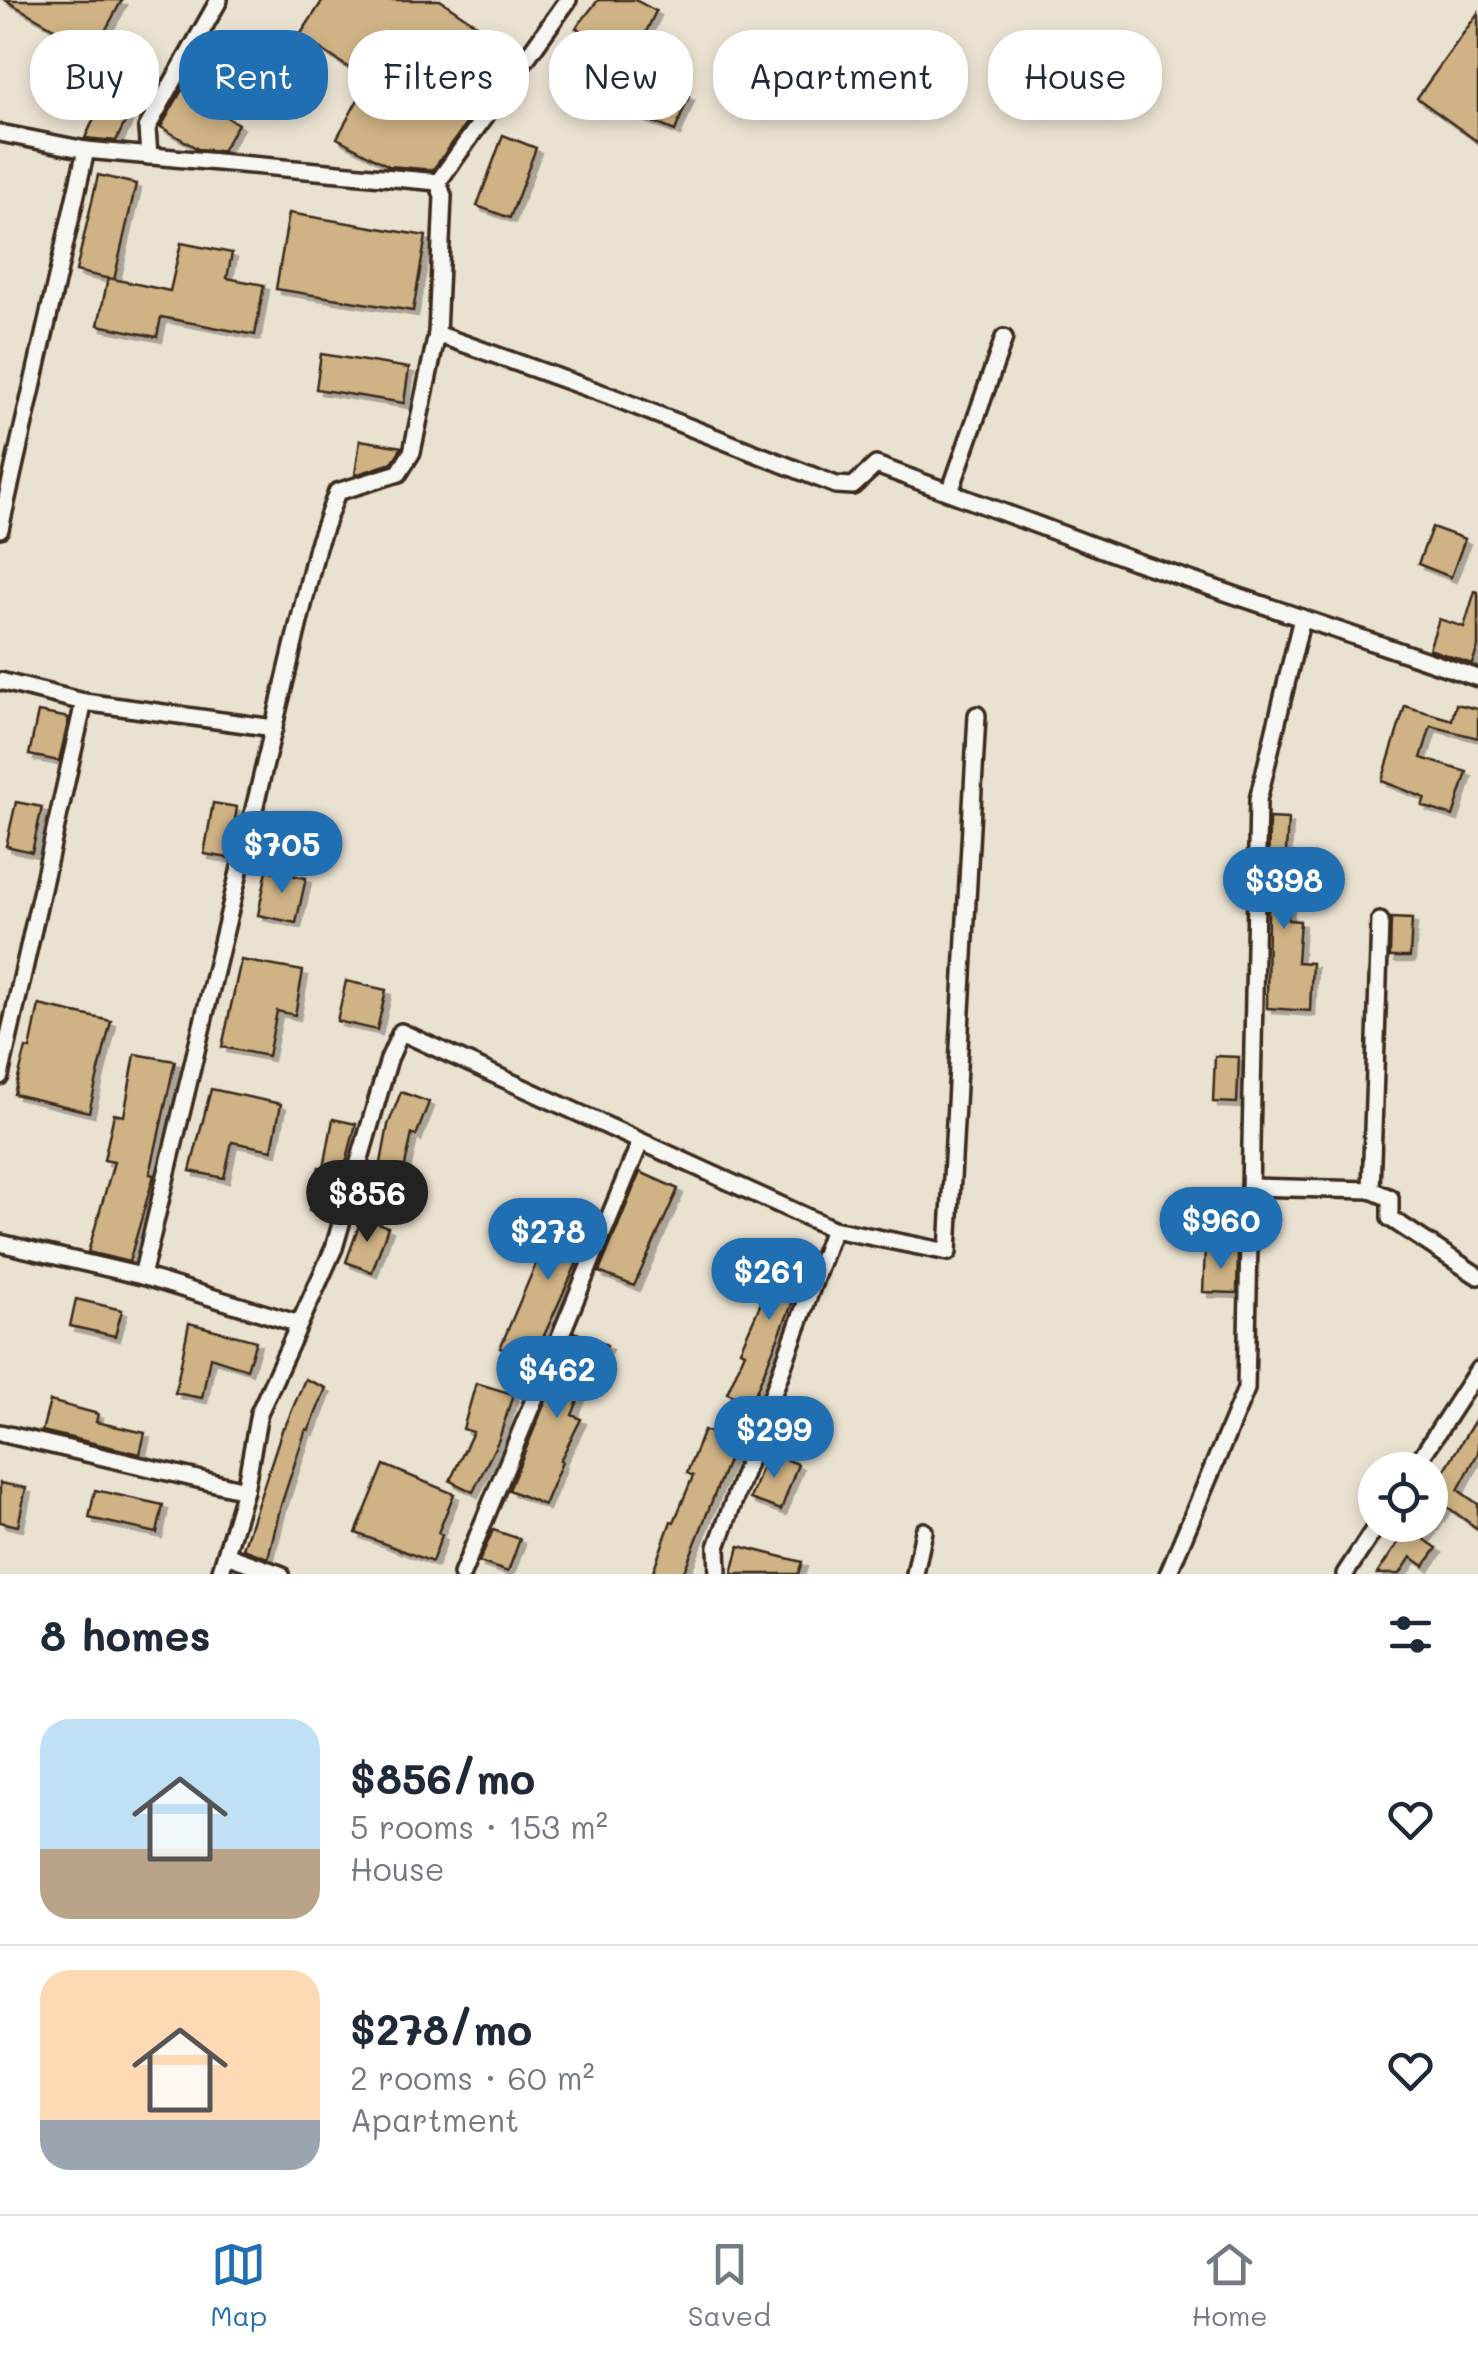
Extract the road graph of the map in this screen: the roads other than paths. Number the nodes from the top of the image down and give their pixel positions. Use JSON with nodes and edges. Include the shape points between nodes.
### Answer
{"nodes":[{"id":1,"x":219,"y":0,"type":"edge"},
{"id":2,"x":568,"y":0,"type":"edge"},
{"id":3,"x":0,"y":133,"type":"edge"},
{"id":4,"x":86,"y":150,"type":"junction"},
{"id":5,"x":149,"y":156,"type":"junction"},
{"id":6,"x":438,"y":182,"type":"junction"},
{"id":7,"x":436,"y":334,"type":"junction"},
{"id":8,"x":1004,"y":338,"type":"dead end"},
{"id":9,"x":950,"y":492,"type":"junction"},
{"id":10,"x":0,"y":529,"type":"edge"},
{"id":11,"x":1302,"y":618,"type":"junction"},
{"id":12,"x":1478,"y":678,"type":"edge"},
{"id":13,"x":0,"y":680,"type":"edge"},
{"id":14,"x":84,"y":702,"type":"junction"},
{"id":15,"x":976,"y":716,"type":"dead end"},
{"id":16,"x":274,"y":728,"type":"junction"},
{"id":17,"x":1380,"y":921,"type":"dead end"},
{"id":18,"x":0,"y":1076,"type":"edge"},
{"id":19,"x":640,"y":1144,"type":"junction"},
{"id":20,"x":1250,"y":1187,"type":"junction"},
{"id":21,"x":1371,"y":1190,"type":"junction"},
{"id":22,"x":833,"y":1229,"type":"junction"},
{"id":23,"x":0,"y":1243,"type":"edge"},
{"id":24,"x":142,"y":1276,"type":"junction"},
{"id":25,"x":1478,"y":1276,"type":"edge"},
{"id":26,"x":298,"y":1324,"type":"junction"},
{"id":27,"x":1478,"y":1370,"type":"edge"},
{"id":28,"x":0,"y":1433,"type":"edge"},
{"id":29,"x":1425,"y":1452,"type":"edge"},
{"id":30,"x":244,"y":1490,"type":"junction"},
{"id":31,"x":924,"y":1531,"type":"dead end"},
{"id":32,"x":1366,"y":1542,"type":"edge"},
{"id":33,"x":226,"y":1555,"type":"junction"},
{"id":34,"x":220,"y":1574,"type":"edge"},
{"id":35,"x":280,"y":1574,"type":"edge"},
{"id":36,"x":462,"y":1574,"type":"edge"},
{"id":37,"x":718,"y":1574,"type":"edge"},
{"id":38,"x":914,"y":1574,"type":"edge"},
{"id":39,"x":1168,"y":1574,"type":"edge"},
{"id":40,"x":1345,"y":1574,"type":"edge"}],
"edges":[{"from":1,"to":5,"type":"street","via":[[147,128]]},
{"from":2,"to":6,"type":"street"},
{"from":3,"to":4,"type":"street"},
{"from":4,"to":5,"type":"street"},
{"from":4,"to":10,"type":"street"},
{"from":5,"to":6,"type":"street"},
{"from":6,"to":7,"type":"street","via":[[443,196]]},
{"from":7,"to":9,"type":"street","via":[[836,485],[853,486],[876,465]]},
{"from":7,"to":16,"type":"street","via":[[412,452],[399,473],[337,492],[317,547]]},
{"from":8,"to":9,"type":"street"},
{"from":9,"to":11,"type":"street"},
{"from":11,"to":12,"type":"street"},
{"from":11,"to":20,"type":"street","via":[[1258,800]]},
{"from":13,"to":14,"type":"street"},
{"from":14,"to":16,"type":"street"},
{"from":14,"to":18,"type":"street"},
{"from":15,"to":22,"type":"street","via":[[948,1252]]},
{"from":16,"to":24,"type":"street"},
{"from":17,"to":21,"type":"street"},
{"from":19,"to":22,"type":"street"},
{"from":19,"to":26,"type":"street","via":[[401,1032],[334,1248]]},
{"from":19,"to":36,"type":"street"},
{"from":20,"to":21,"type":"street"},
{"from":20,"to":39,"type":"street","via":[[1246,1389]]},
{"from":21,"to":25,"type":"street","via":[[1390,1198],[1390,1218]]},
{"from":22,"to":37,"type":"street","via":[[716,1546]]},
{"from":23,"to":24,"type":"street"},
{"from":24,"to":26,"type":"street"},
{"from":26,"to":30,"type":"street","via":[[259,1413]]},
{"from":27,"to":29,"type":"street"},
{"from":28,"to":30,"type":"street"},
{"from":30,"to":33,"type":"street"},
{"from":31,"to":38,"type":"street"},
{"from":32,"to":40,"type":"street"},
{"from":33,"to":34,"type":"street"},
{"from":33,"to":35,"type":"street"}]}
